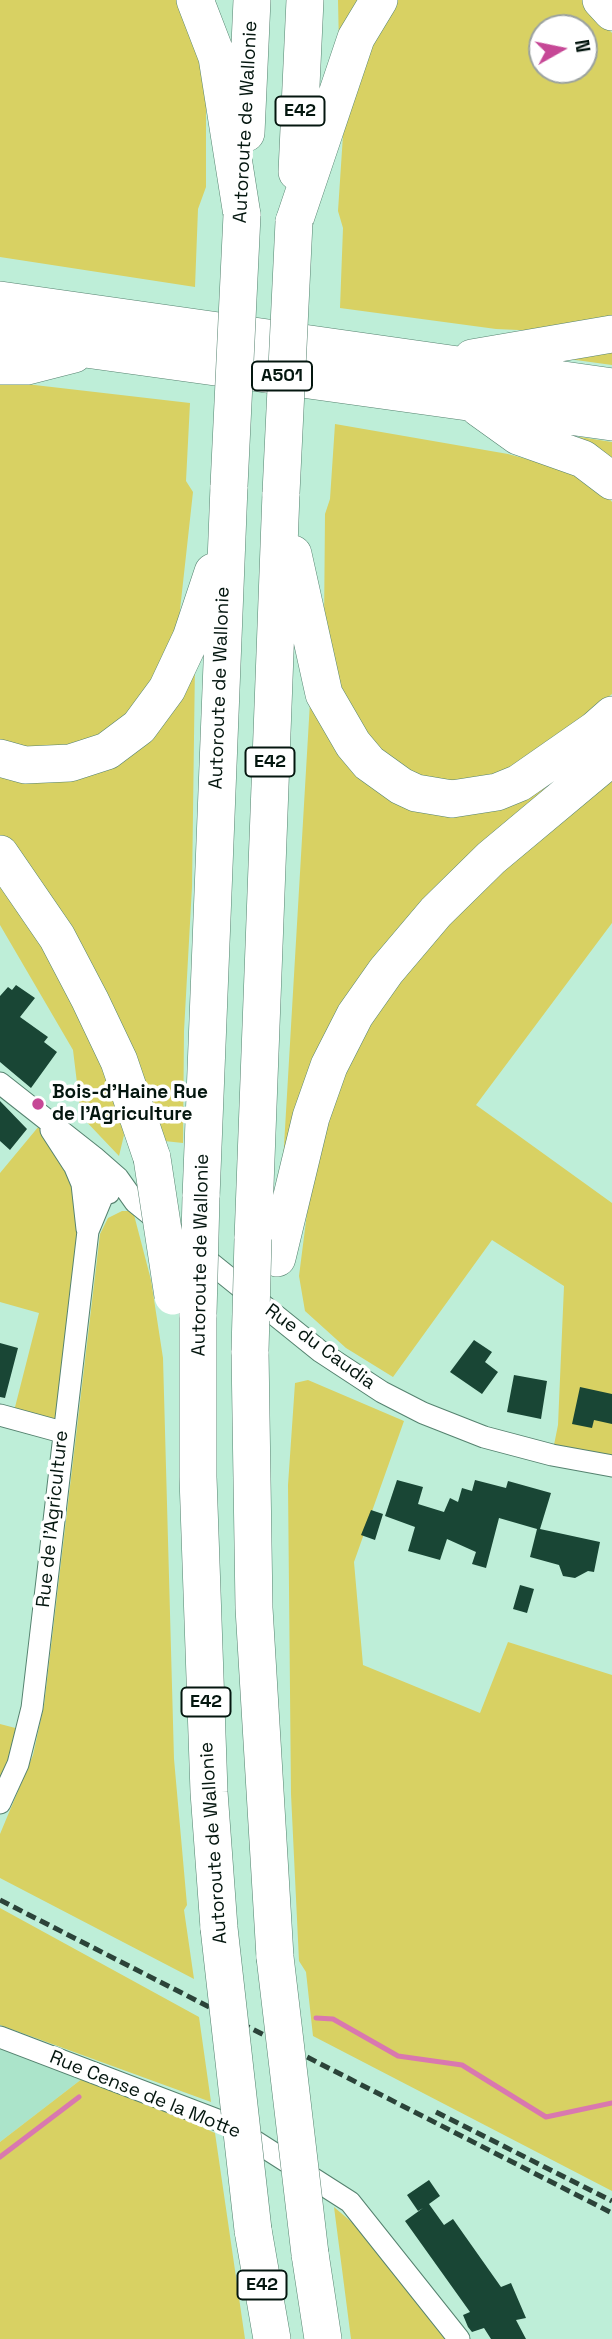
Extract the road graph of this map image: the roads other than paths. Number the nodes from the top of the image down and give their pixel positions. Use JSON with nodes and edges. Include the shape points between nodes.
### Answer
{"nodes":[{"id":1,"x":195,"y":0,"type":"edge"},
{"id":2,"x":252,"y":0,"type":"edge"},
{"id":3,"x":305,"y":0,"type":"edge"},
{"id":4,"x":379,"y":0,"type":"edge"},
{"id":5,"x":601,"y":0,"type":"edge"},
{"id":6,"x":612,"y":12,"type":"edge"},
{"id":7,"x":242,"y":215,"type":"junction"},
{"id":8,"x":294,"y":222,"type":"junction"},
{"id":9,"x":0,"y":275,"type":"edge"},
{"id":10,"x":0,"y":300,"type":"edge"},
{"id":11,"x":72,"y":310,"type":"junction"},
{"id":12,"x":612,"y":334,"type":"edge"},
{"id":13,"x":0,"y":337,"type":"edge"},
{"id":14,"x":92,"y":349,"type":"junction"},
{"id":15,"x":444,"y":364,"type":"junction"},
{"id":16,"x":0,"y":366,"type":"edge"},
{"id":17,"x":612,"y":387,"type":"edge"},
{"id":18,"x":472,"y":403,"type":"junction"},
{"id":19,"x":612,"y":422,"type":"edge"},
{"id":20,"x":612,"y":481,"type":"edge"},
{"id":21,"x":281,"y":493,"type":"junction"},
{"id":22,"x":226,"y":531,"type":"junction"},
{"id":23,"x":612,"y":715,"type":"edge"},
{"id":24,"x":612,"y":757,"type":"edge"},
{"id":25,"x":0,"y":758,"type":"edge"},
{"id":26,"x":0,"y":854,"type":"edge"},
{"id":27,"x":0,"y":1083,"type":"edge"},
{"id":28,"x":44,"y":1120,"type":"junction"},
{"id":29,"x":107,"y":1184,"type":"junction"},
{"id":30,"x":265,"y":1249,"type":"junction"},
{"id":31,"x":186,"y":1305,"type":"junction"},
{"id":32,"x":0,"y":1415,"type":"edge"},
{"id":33,"x":62,"y":1432,"type":"junction"},
{"id":34,"x":612,"y":1466,"type":"edge"},
{"id":35,"x":0,"y":1803,"type":"edge"},
{"id":36,"x":0,"y":2037,"type":"edge"},
{"id":37,"x":272,"y":2339,"type":"edge"},
{"id":38,"x":323,"y":2339,"type":"edge"},
{"id":39,"x":459,"y":2339,"type":"edge"}],
"edges":[{"from":1,"to":7,"type":"highway","via":[[217,57]]},
{"from":2,"to":7,"type":"highway","name":"Autoroute de Wallonie","number":"E42"},
{"from":3,"to":8,"type":"highway","number":"E42"},
{"from":4,"to":8,"type":"highway","via":[[356,38]]},
{"from":5,"to":6,"type":"highway"},
{"from":7,"to":22,"type":"highway","name":"Autoroute de Wallonie","number":"E42","bridge":true},
{"from":8,"to":21,"type":"highway","number":"E42","bridge":true},
{"from":9,"to":11,"type":"highway","via":[[20,280]]},
{"from":10,"to":11,"type":"highway","number":"A501"},
{"from":11,"to":15,"type":"highway","number":"A501"},
{"from":12,"to":15,"type":"highway"},
{"from":13,"to":14,"type":"highway","number":"A501"},
{"from":14,"to":16,"type":"highway","via":[[27,366]]},
{"from":14,"to":18,"type":"highway","number":"A501"},
{"from":15,"to":17,"type":"highway","number":"A501"},
{"from":18,"to":19,"type":"highway","number":"A501"},
{"from":18,"to":20,"type":"highway","via":[[519,436],[583,459]]},
{"from":21,"to":23,"type":"highway","via":[[324,694],[353,744],[384,776],[416,793],[452,799],[497,792],[519,783]]},
{"from":21,"to":30,"type":"highway","number":"E42"},
{"from":22,"to":25,"type":"highway","via":[[191,638],[167,689],[139,727],[107,751],[70,763],[25,765]]},
{"from":22,"to":31,"type":"highway","name":"Autoroute de Wallonie","number":"E42","bridge":true,"via":[[201,1198]]},
{"from":24,"to":30,"type":"highway","via":[[491,858],[436,912],[386,971],[355,1015],[329,1066]]},
{"from":26,"to":31,"type":"highway","bridge":true,"via":[[57,937],[119,1061],[152,1157]]},
{"from":27,"to":28,"type":"street","name":"Rue du Caudia"},
{"from":28,"to":29,"type":"street","name":"Rue du Caudia"},
{"from":28,"to":29,"type":"street","name":"Rue du Caudia","via":[[73,1164]]},
{"from":29,"to":33,"type":"street","name":"Rue de l'Agriculture","via":[[92,1222]]},
{"from":29,"to":34,"type":"street","name":"Rue du Caudia","via":[[372,1387],[484,1437]]},
{"from":30,"to":38,"type":"highway","number":"E42","bridge":true,"via":[[256,1366],[254,1608],[275,1956]]},
{"from":31,"to":37,"type":"highway","name":"Autoroute de Wallonie","number":"E42","bridge":true,"via":[[178,1412],[198,1477],[209,1791],[219,1928],[253,2230]]},
{"from":32,"to":33,"type":"street"},
{"from":33,"to":35,"type":"street","name":"Rue de l'Agriculture","via":[[32,1709],[18,1763]]},
{"from":36,"to":39,"type":"street","name":"Rue Cense de la Motte","via":[[228,2124],[350,2202]]}]}
